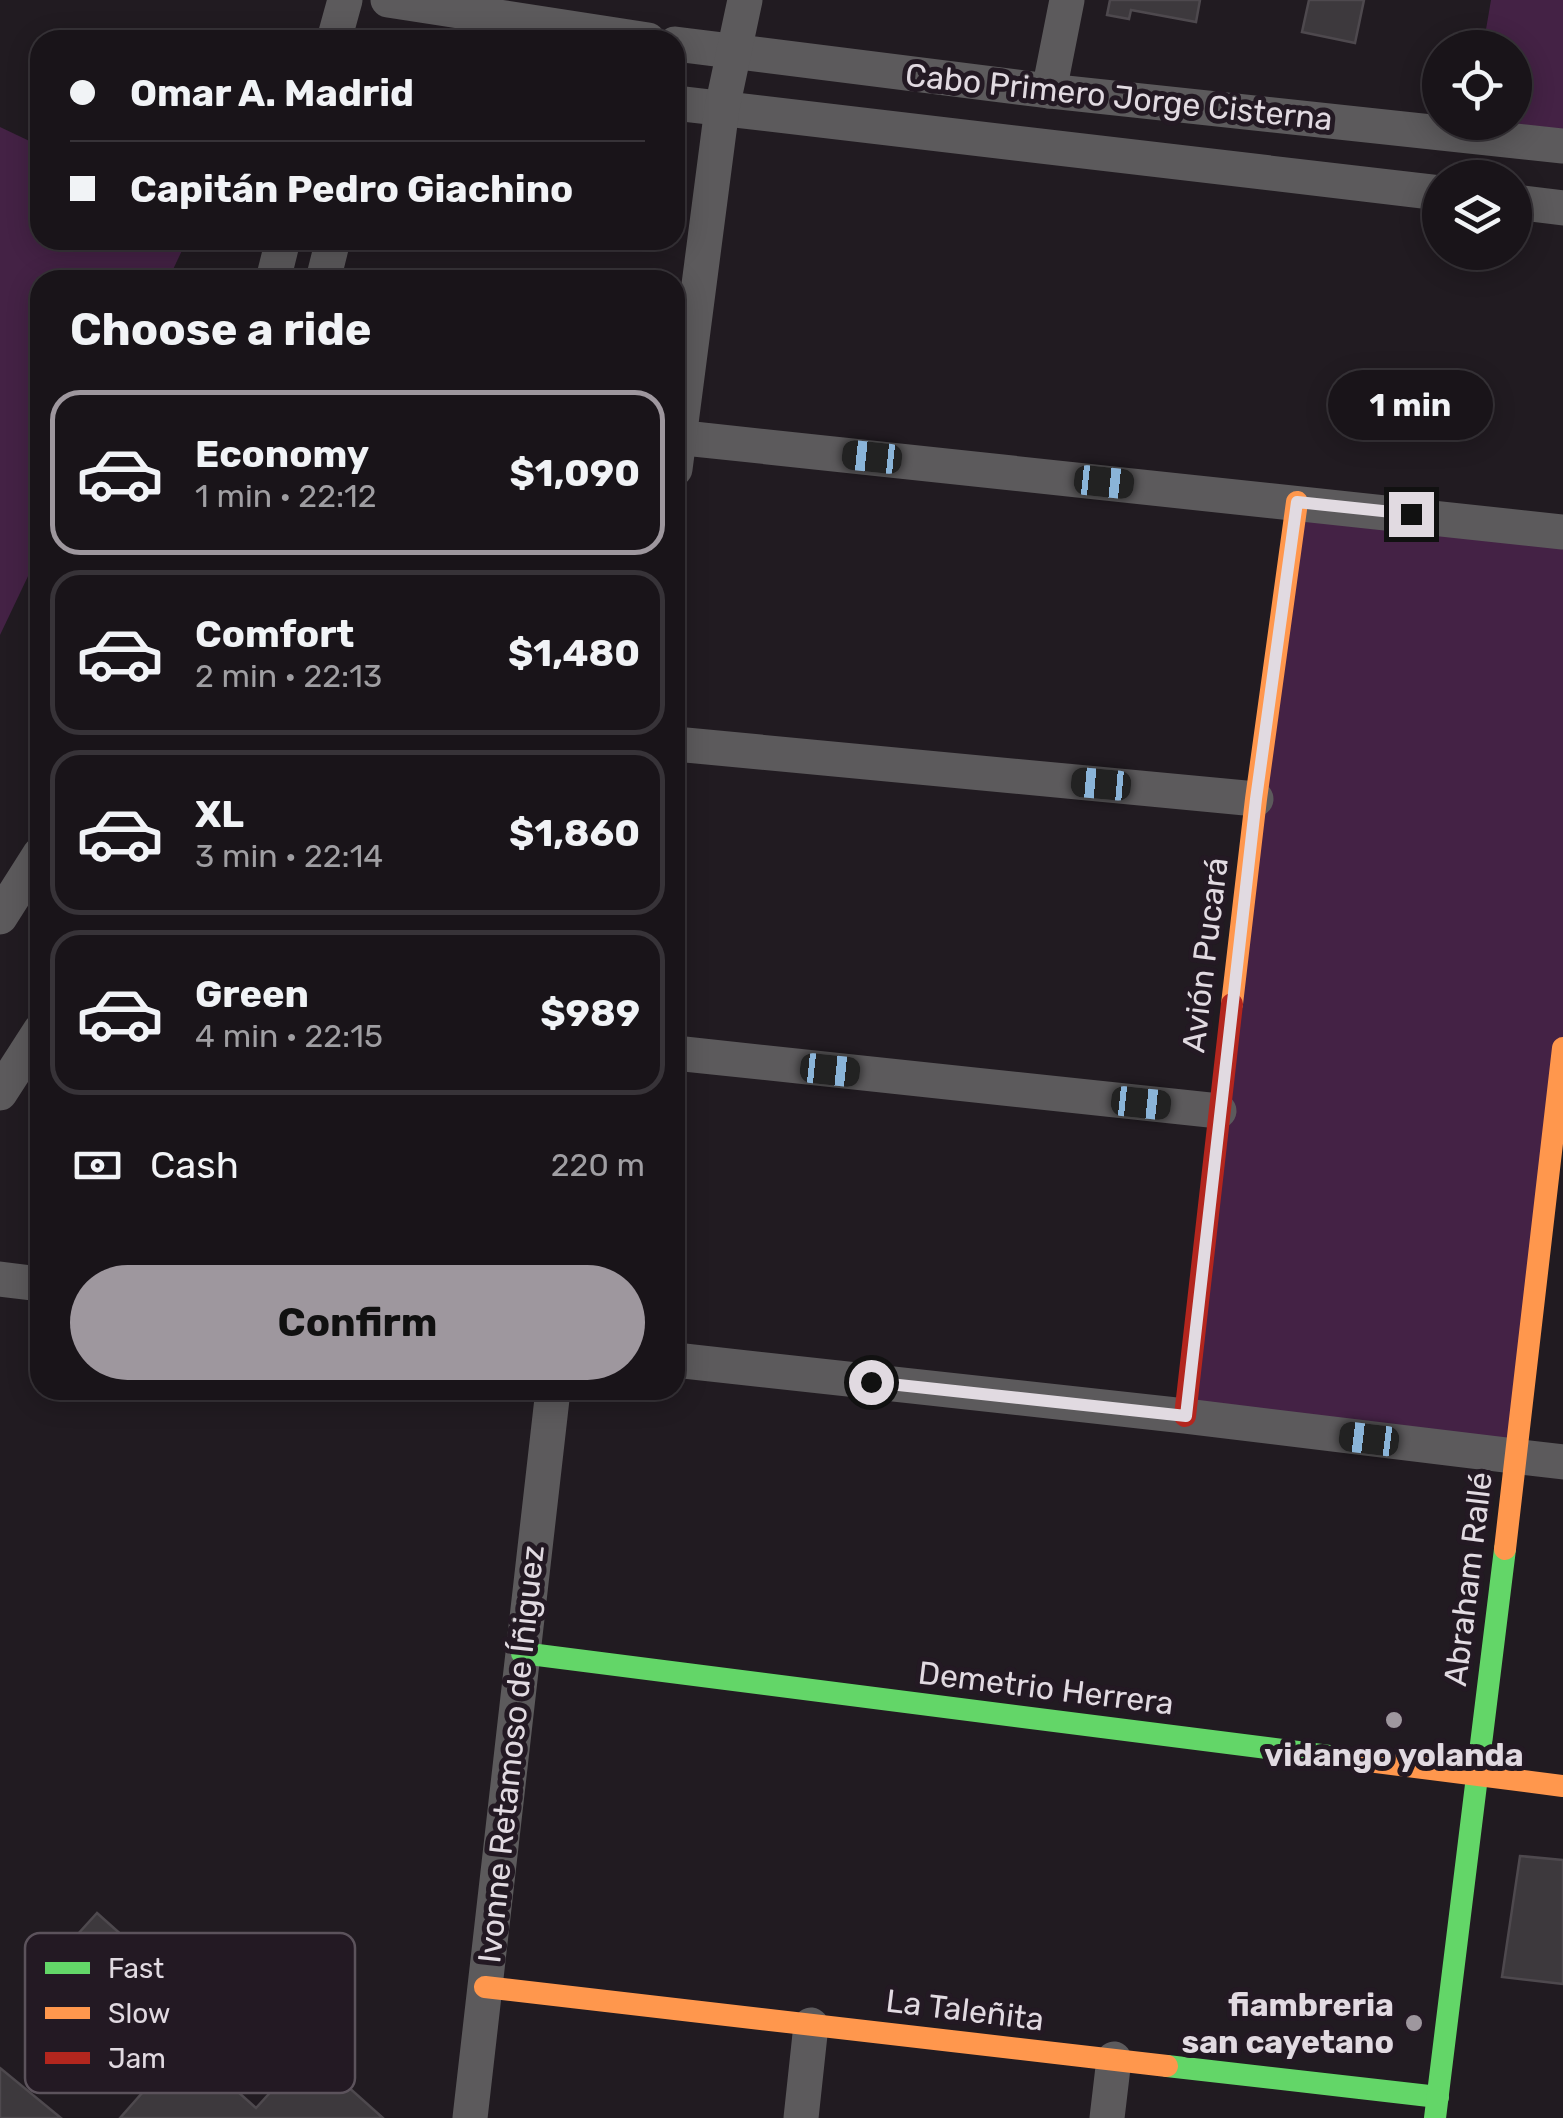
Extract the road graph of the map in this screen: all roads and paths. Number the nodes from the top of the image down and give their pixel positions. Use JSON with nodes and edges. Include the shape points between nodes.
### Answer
{"nodes":[{"id":1,"x":344,"y":0,"type":"edge"},
{"id":2,"x":388,"y":0,"type":"edge"},
{"id":3,"x":745,"y":0,"type":"edge"},
{"id":4,"x":1067,"y":0,"type":"edge"},
{"id":5,"x":336,"y":30,"type":"edge"},
{"id":6,"x":583,"y":30,"type":"edge"},
{"id":7,"x":685,"y":46,"type":"edge"},
{"id":8,"x":735,"y":53,"type":"junction"},
{"id":9,"x":1049,"y":91,"type":"junction"},
{"id":10,"x":685,"y":104,"type":"edge"},
{"id":11,"x":722,"y":108,"type":"junction"},
{"id":12,"x":1563,"y":146,"type":"edge"},
{"id":13,"x":1422,"y":191,"type":"edge"},
{"id":14,"x":1532,"y":204,"type":"edge"},
{"id":15,"x":1563,"y":208,"type":"edge"},
{"id":16,"x":685,"y":381,"type":"edge"},
{"id":17,"x":685,"y":449,"type":"edge"},
{"id":18,"x":1297,"y":502,"type":"junction"},
{"id":19,"x":1563,"y":532,"type":"edge"},
{"id":20,"x":685,"y":745,"type":"edge"},
{"id":21,"x":1256,"y":799,"type":"junction"},
{"id":22,"x":30,"y":870,"type":"edge"},
{"id":23,"x":0,"y":916,"type":"edge"},
{"id":24,"x":30,"y":1047,"type":"edge"},
{"id":25,"x":1563,"y":1048,"type":"edge"},
{"id":26,"x":685,"y":1054,"type":"edge"},
{"id":27,"x":0,"y":1092,"type":"edge"},
{"id":28,"x":1219,"y":1111,"type":"junction"},
{"id":29,"x":1557,"y":1149,"type":"edge"},
{"id":30,"x":0,"y":1279,"type":"edge"},
{"id":31,"x":30,"y":1283,"type":"edge"},
{"id":32,"x":685,"y":1361,"type":"edge"},
{"id":33,"x":552,"y":1400,"type":"edge"},
{"id":34,"x":1186,"y":1416,"type":"junction"},
{"id":35,"x":1516,"y":1457,"type":"junction"},
{"id":36,"x":1563,"y":1462,"type":"edge"},
{"id":37,"x":522,"y":1653,"type":"junction"},
{"id":38,"x":1476,"y":1776,"type":"junction"},
{"id":39,"x":1563,"y":1786,"type":"edge"},
{"id":40,"x":485,"y":1988,"type":"junction"},
{"id":41,"x":811,"y":2025,"type":"junction"},
{"id":42,"x":1114,"y":2060,"type":"junction"},
{"id":43,"x":1437,"y":2107,"type":"edge"},
{"id":44,"x":470,"y":2118,"type":"edge"},
{"id":45,"x":801,"y":2118,"type":"edge"},
{"id":46,"x":1107,"y":2118,"type":"edge"}],
"edges":[{"from":1,"to":5,"type":"street"},
{"from":2,"to":6,"type":"street"},
{"from":3,"to":8,"type":"street"},
{"from":4,"to":9,"type":"street"},
{"from":7,"to":8,"type":"street","name":"Cabo Primero Jorge Cisterna"},
{"from":8,"to":9,"type":"street","name":"Cabo Primero Jorge Cisterna"},
{"from":8,"to":11,"type":"street"},
{"from":9,"to":12,"type":"street","name":"Cabo Primero Jorge Cisterna"},
{"from":10,"to":11,"type":"street","name":"Cabo Primero Jorge Cisterna"},
{"from":11,"to":13,"type":"street","name":"Cabo Primero Jorge Cisterna"},
{"from":11,"to":16,"type":"street"},
{"from":14,"to":15,"type":"street"},
{"from":17,"to":18,"type":"street"},
{"from":18,"to":19,"type":"street"},
{"from":18,"to":21,"type":"street","name":"Avión Pucará"},
{"from":20,"to":21,"type":"street"},
{"from":21,"to":28,"type":"street","name":"Avión Pucará"},
{"from":22,"to":23,"type":"street"},
{"from":24,"to":27,"type":"street"},
{"from":25,"to":29,"type":"street","name":"Abraham Rallé"},
{"from":26,"to":28,"type":"street"},
{"from":28,"to":34,"type":"street","name":"Avión Pucará"},
{"from":29,"to":35,"type":"street","name":"Abraham Rallé"},
{"from":30,"to":31,"type":"street"},
{"from":32,"to":34,"type":"street"},
{"from":33,"to":37,"type":"street","name":"Ivonne Retamoso de Íñiguez"},
{"from":34,"to":35,"type":"street"},
{"from":35,"to":36,"type":"street"},
{"from":35,"to":38,"type":"street","name":"Abraham Rallé"},
{"from":37,"to":38,"type":"street","name":"Demetrio Herrera"},
{"from":37,"to":40,"type":"street","name":"Ivonne Retamoso de Íñiguez"},
{"from":38,"to":39,"type":"street","name":"Demetrio Herrera"},
{"from":38,"to":43,"type":"street","name":"Abraham Rallé"},
{"from":40,"to":41,"type":"street","name":"La Taleñita"},
{"from":40,"to":44,"type":"street","name":"Ivonne Retamoso de Íñiguez"},
{"from":41,"to":42,"type":"street","name":"La Taleñita"},
{"from":41,"to":45,"type":"street"},
{"from":42,"to":43,"type":"street","name":"La Taleñita"},
{"from":42,"to":46,"type":"street"}]}
